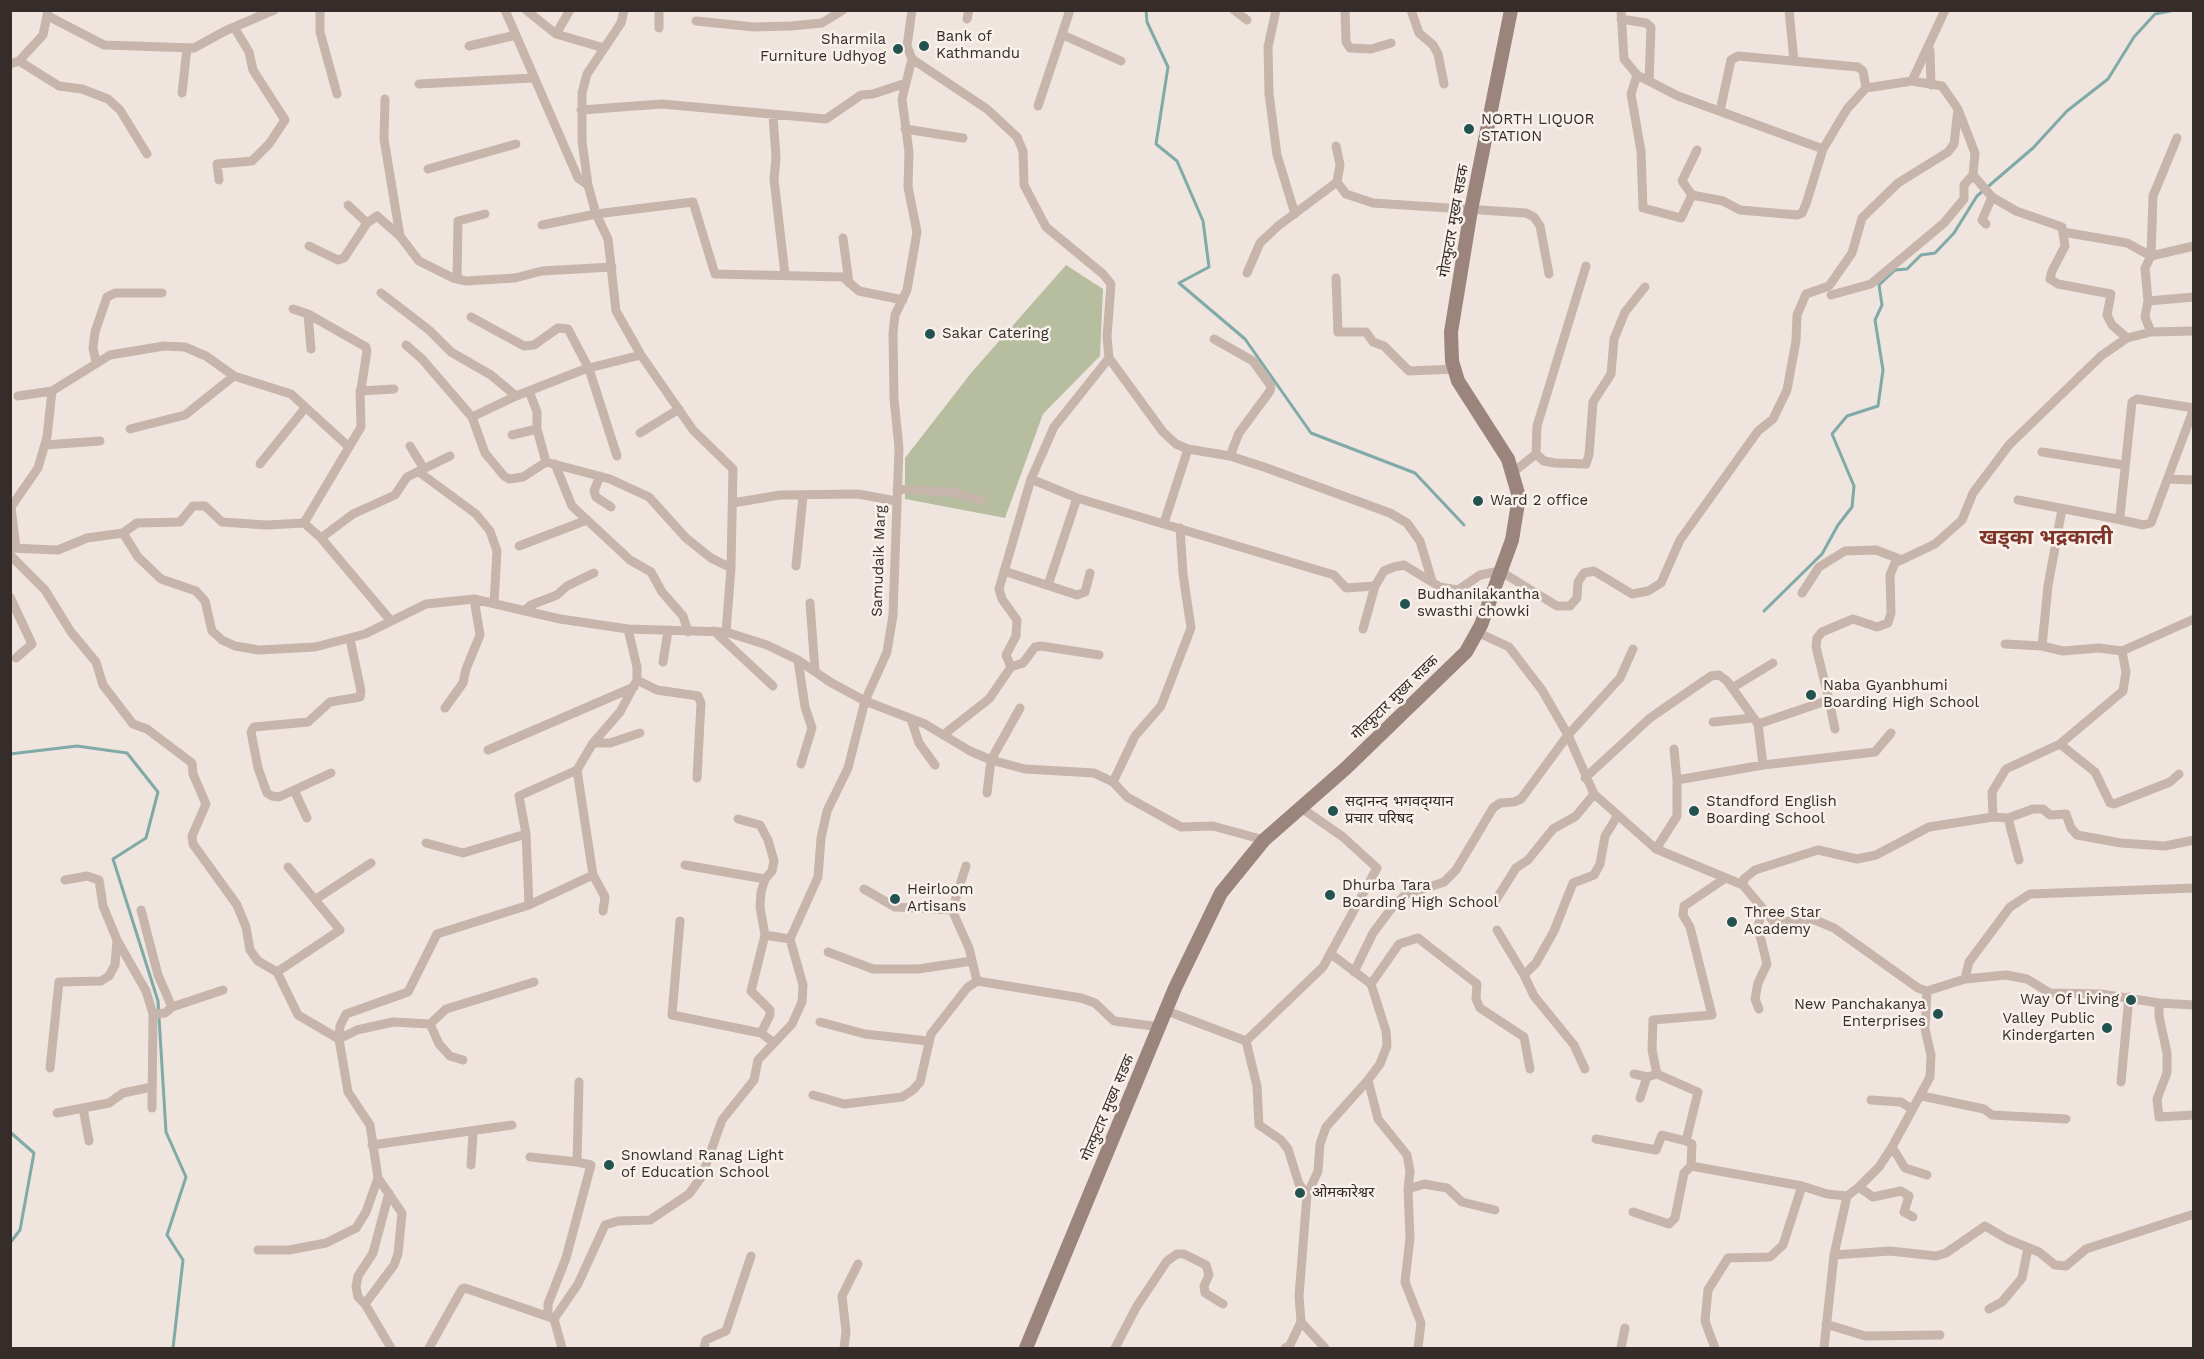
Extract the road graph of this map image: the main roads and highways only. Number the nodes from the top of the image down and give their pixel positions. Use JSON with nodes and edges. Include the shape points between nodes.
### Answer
{"nodes":[{"id":1,"x":1511,"y":10,"type":"edge"},
{"id":2,"x":1026,"y":1348,"type":"edge"}],
"edges":[{"from":1,"to":2,"type":"main road","name":"गोल्फुटार मुख्य सडक","via":[[1451,332],[1458,381],[1508,459],[1519,497],[1512,540],[1466,652],[1345,769],[1264,840],[1221,894],[1126,1105]]}]}
